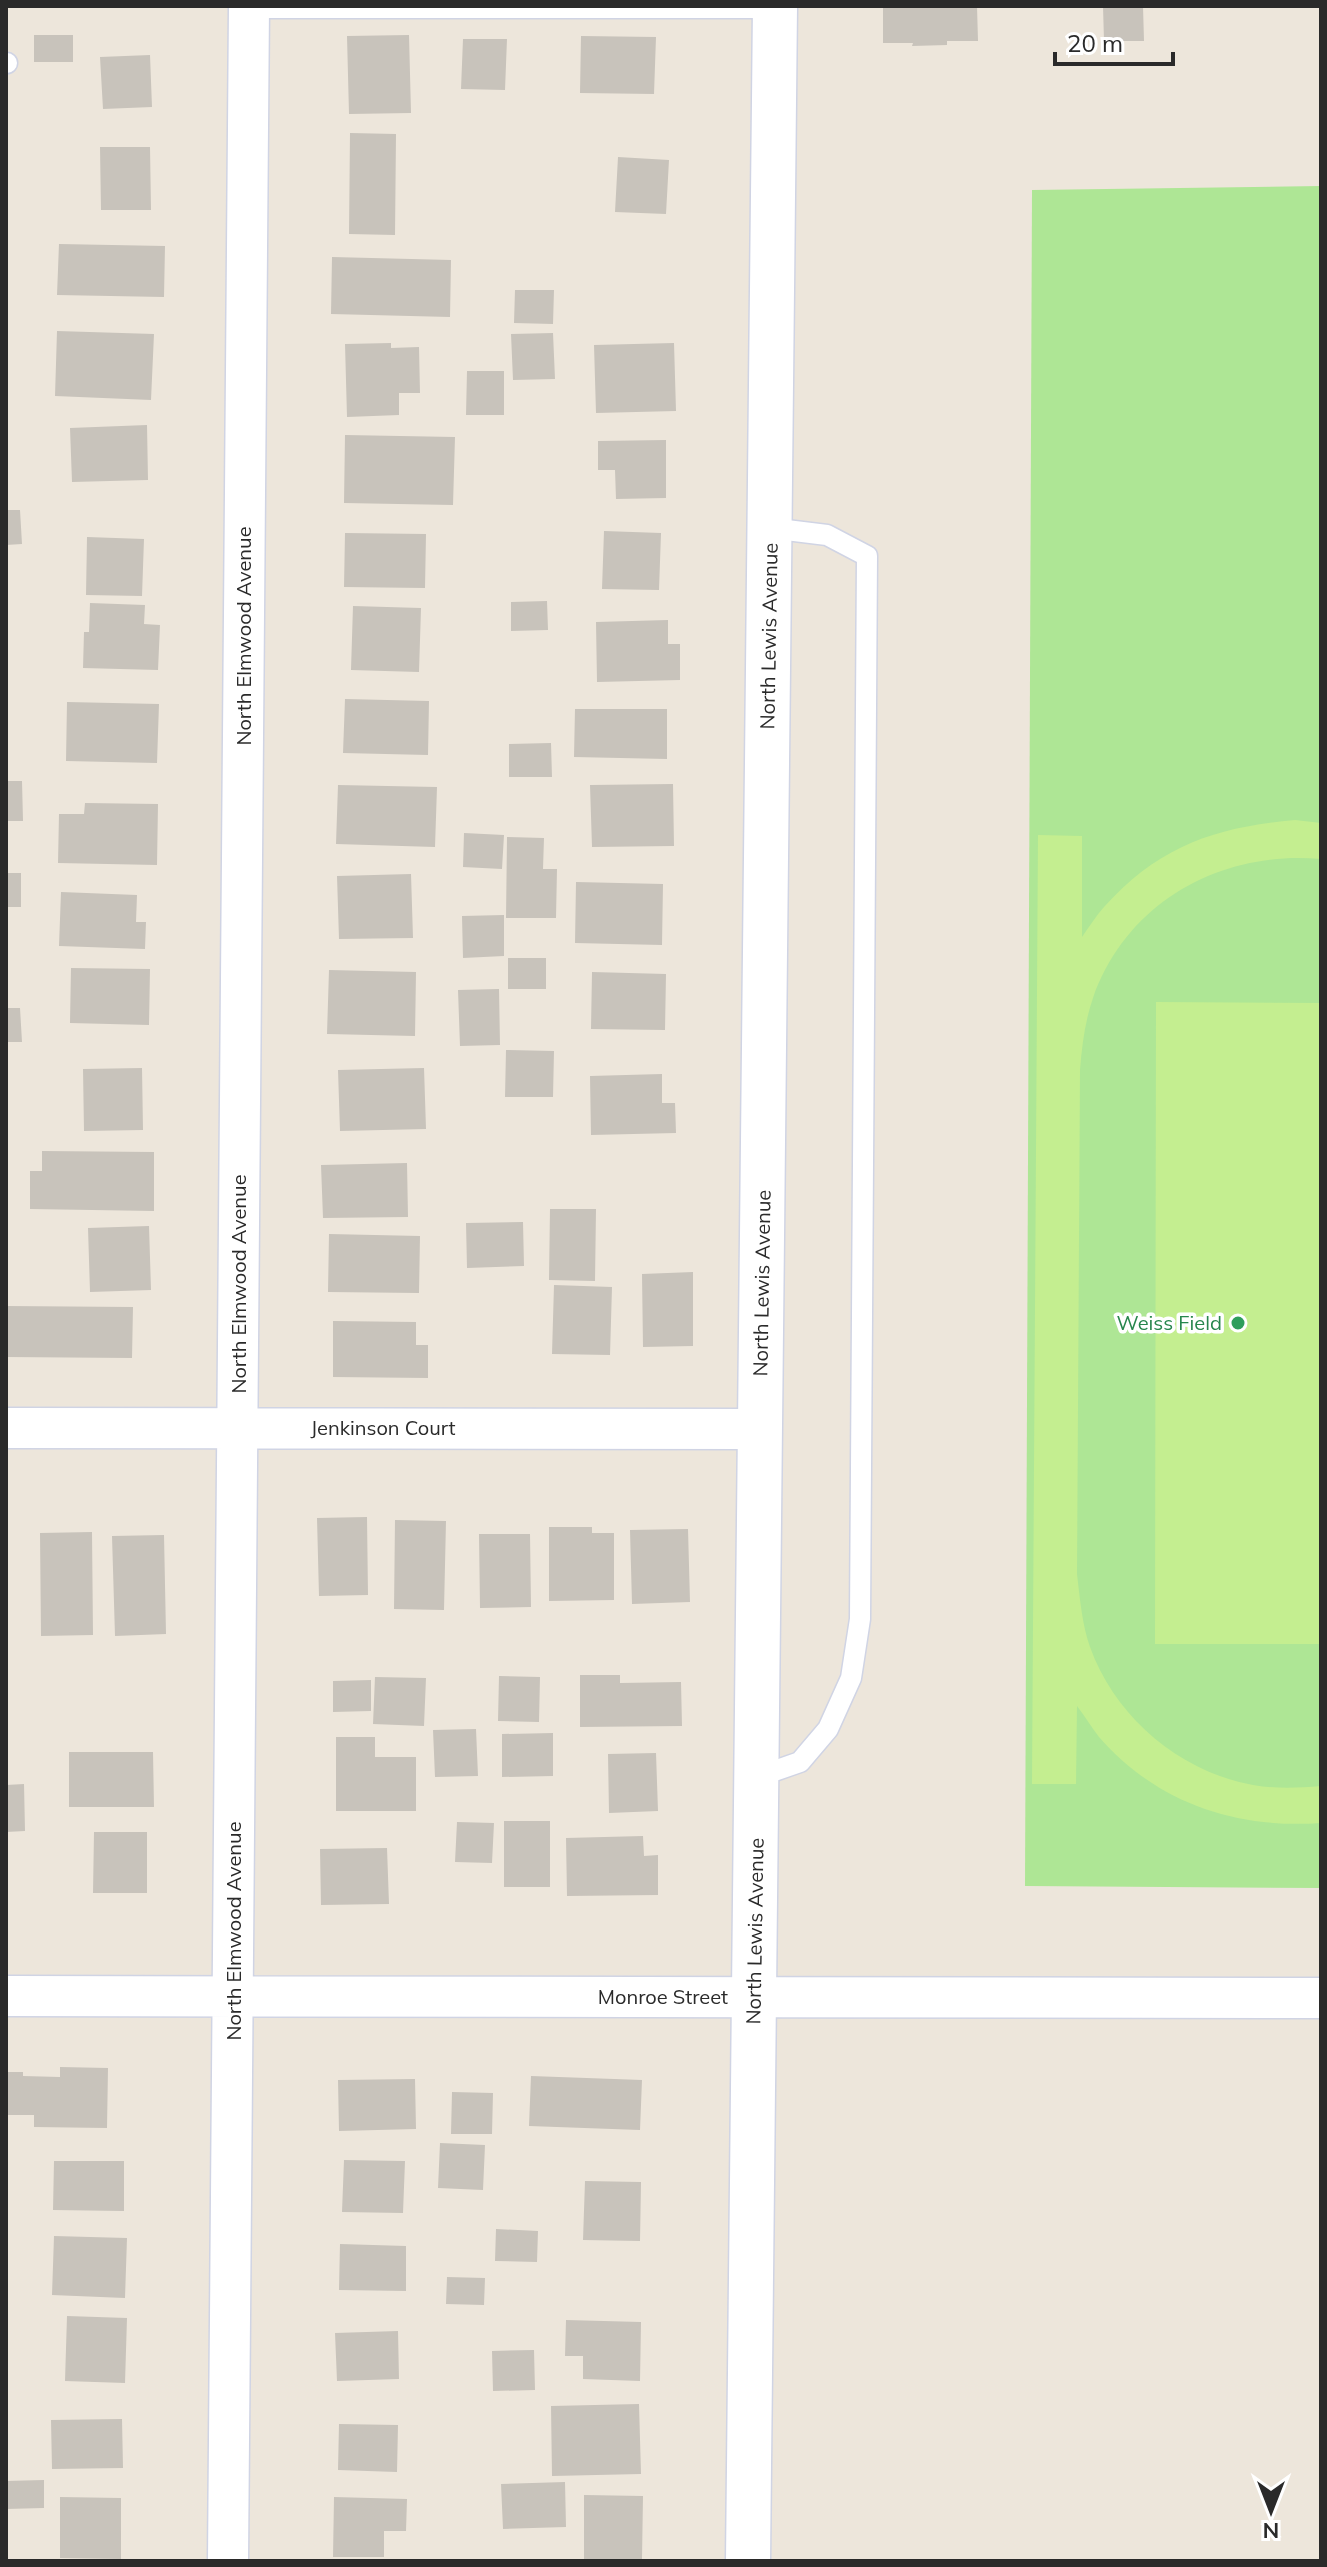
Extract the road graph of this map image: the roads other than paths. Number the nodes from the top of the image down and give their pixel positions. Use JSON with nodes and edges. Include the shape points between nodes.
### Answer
{"nodes":[{"id":1,"x":249,"y":7,"type":"edge"},
{"id":2,"x":460,"y":7,"type":"edge"},
{"id":3,"x":775,"y":7,"type":"edge"},
{"id":4,"x":770,"y":528,"type":"junction"},
{"id":5,"x":6,"y":1428,"type":"edge"},
{"id":6,"x":237,"y":1428,"type":"junction"},
{"id":7,"x":760,"y":1429,"type":"junction"},
{"id":8,"x":757,"y":1777,"type":"junction"},
{"id":9,"x":6,"y":1996,"type":"edge"},
{"id":10,"x":233,"y":1997,"type":"junction"},
{"id":11,"x":754,"y":1997,"type":"junction"},
{"id":12,"x":1321,"y":1998,"type":"edge"},
{"id":13,"x":228,"y":2561,"type":"edge"},
{"id":14,"x":748,"y":2561,"type":"edge"}],
"edges":[{"from":1,"to":2,"type":"lane"},
{"from":1,"to":6,"type":"street","name":"North Elmwood Avenue"},
{"from":2,"to":3,"type":"lane"},
{"from":3,"to":4,"type":"main road","name":"North Lewis Avenue"},
{"from":4,"to":7,"type":"main road","name":"North Lewis Avenue"},
{"from":4,"to":8,"type":"lane","via":[[827,535],[867,556],[860,1619],[851,1678],[828,1729],[800,1762]]},
{"from":5,"to":6,"type":"street","name":"Jenkinson Court"},
{"from":6,"to":7,"type":"street","name":"Jenkinson Court"},
{"from":6,"to":10,"type":"street","name":"North Elmwood Avenue"},
{"from":7,"to":8,"type":"main road","name":"North Lewis Avenue"},
{"from":8,"to":11,"type":"main road","name":"North Lewis Avenue"},
{"from":9,"to":10,"type":"street","name":"Monroe Street"},
{"from":10,"to":11,"type":"street","name":"Monroe Street"},
{"from":10,"to":13,"type":"street","name":"North Elmwood Avenue"},
{"from":11,"to":12,"type":"street","name":"Monroe Street"},
{"from":11,"to":14,"type":"main road","name":"North Lewis Avenue"}]}
